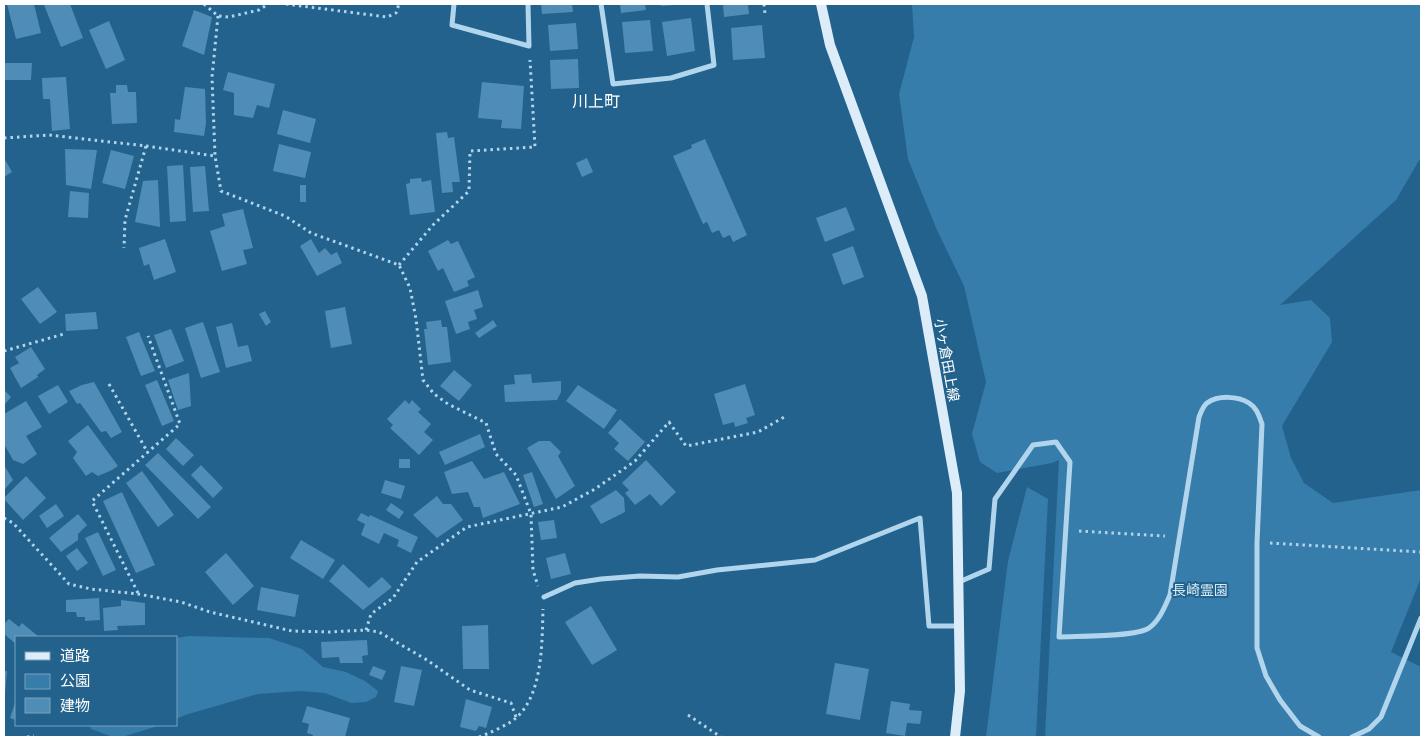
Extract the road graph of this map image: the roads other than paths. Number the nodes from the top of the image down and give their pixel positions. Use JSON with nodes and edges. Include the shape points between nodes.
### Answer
{"nodes":[{"id":1,"x":454,"y":4,"type":"edge"},
{"id":2,"x":528,"y":4,"type":"edge"},
{"id":3,"x":601,"y":4,"type":"edge"},
{"id":4,"x":707,"y":4,"type":"edge"},
{"id":5,"x":821,"y":4,"type":"edge"},
{"id":6,"x":958,"y":582,"type":"junction"},
{"id":7,"x":544,"y":597,"type":"road end"},
{"id":8,"x":1421,"y":618,"type":"edge"},
{"id":9,"x":960,"y":626,"type":"junction"},
{"id":10,"x":954,"y":737,"type":"edge"},
{"id":11,"x":1319,"y":737,"type":"edge"},
{"id":12,"x":1352,"y":737,"type":"edge"}],
"edges":[{"from":1,"to":2,"type":"street","via":[[452,25],[529,46]]},
{"from":3,"to":4,"type":"street","via":[[612,84],[671,78],[714,64]]},
{"from":5,"to":6,"type":"main road","name":"小ヶ倉田上線","via":[[830,46],[922,296],[957,493]]},
{"from":6,"to":9,"type":"main road","name":"小ヶ倉田上線"},
{"from":6,"to":11,"type":"street","via":[[989,569],[995,500],[1033,445],[1056,442],[1070,462],[1059,637],[1134,634],[1149,629],[1164,611],[1170,594],[1199,417],[1205,404],[1216,398],[1240,399],[1251,404],[1262,424],[1257,648],[1266,676],[1280,700],[1300,726]]},
{"from":7,"to":9,"type":"street","via":[[575,583],[601,579],[678,577],[815,560],[920,518],[929,626]]},
{"from":8,"to":12,"type":"street","via":[[1381,717]]},
{"from":9,"to":10,"type":"main road","name":"小ヶ倉田上線","via":[[960,690]]}]}
